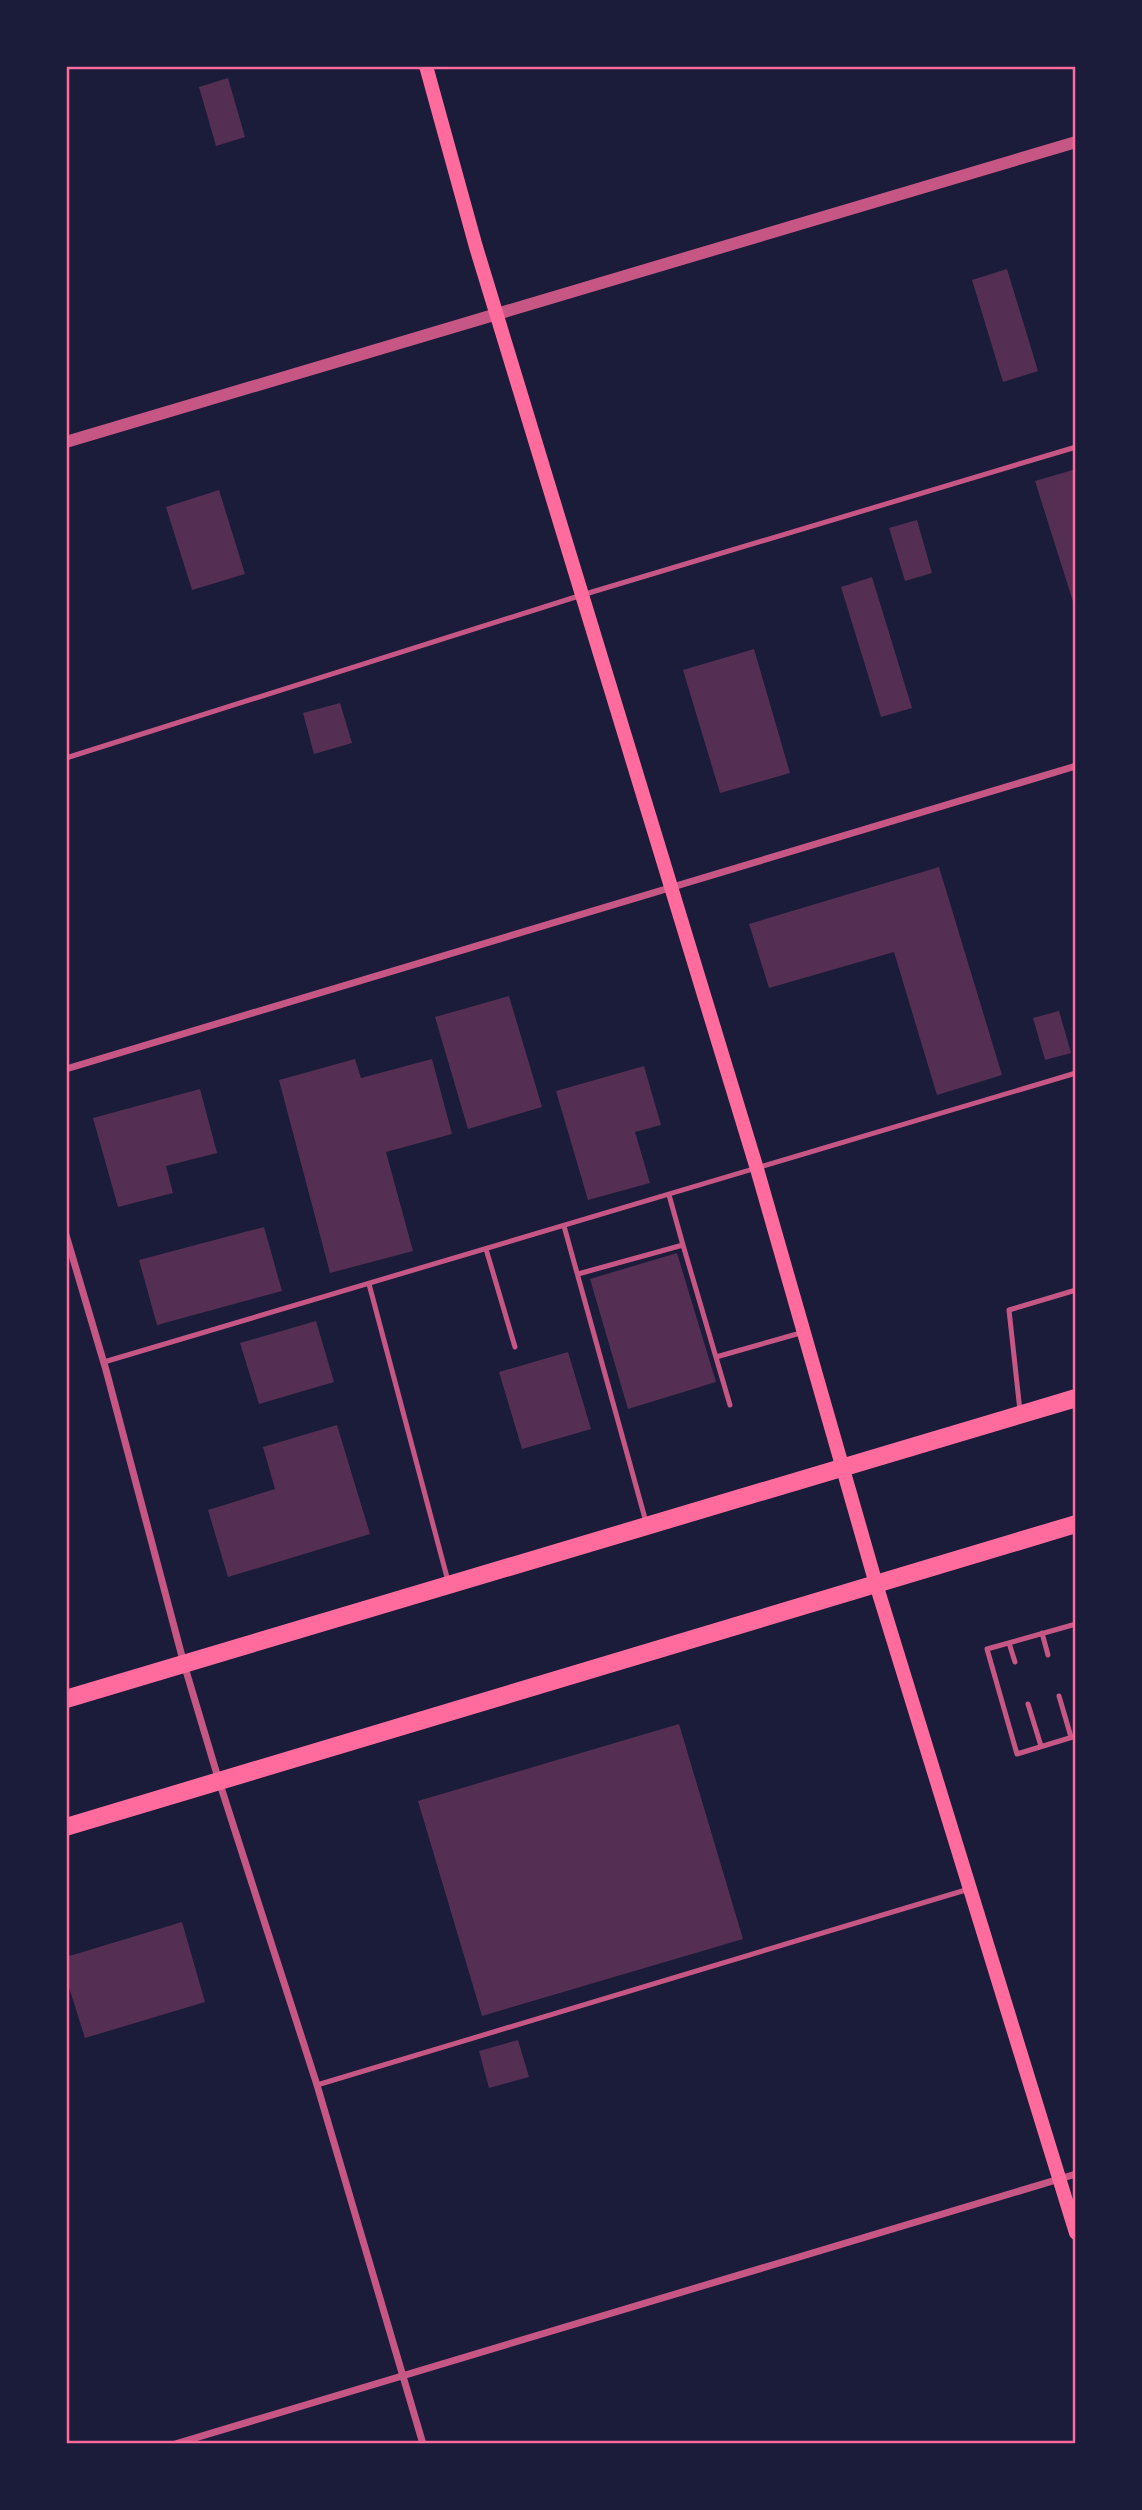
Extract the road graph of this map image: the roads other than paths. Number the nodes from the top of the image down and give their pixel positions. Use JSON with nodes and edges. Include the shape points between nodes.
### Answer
{"nodes":[{"id":1,"x":426,"y":66,"type":"edge"},
{"id":2,"x":1076,"y":142,"type":"edge"},
{"id":3,"x":497,"y":316,"type":"junction"},
{"id":4,"x":66,"y":442,"type":"edge"},
{"id":5,"x":1076,"y":447,"type":"edge"},
{"id":6,"x":582,"y":595,"type":"junction"},
{"id":7,"x":66,"y":758,"type":"edge"},
{"id":8,"x":1076,"y":766,"type":"edge"},
{"id":9,"x":671,"y":887,"type":"junction"},
{"id":10,"x":66,"y":1069,"type":"edge"},
{"id":11,"x":1076,"y":1073,"type":"edge"},
{"id":12,"x":757,"y":1169,"type":"junction"},
{"id":13,"x":669,"y":1195,"type":"junction"},
{"id":14,"x":565,"y":1226,"type":"junction"},
{"id":15,"x":66,"y":1235,"type":"edge"},
{"id":16,"x":683,"y":1245,"type":"junction"},
{"id":17,"x":486,"y":1249,"type":"junction"},
{"id":18,"x":578,"y":1274,"type":"junction"},
{"id":19,"x":369,"y":1284,"type":"junction"},
{"id":20,"x":1076,"y":1290,"type":"edge"},
{"id":21,"x":804,"y":1332,"type":"junction"},
{"id":22,"x":515,"y":1347,"type":"dead end"},
{"id":23,"x":716,"y":1357,"type":"junction"},
{"id":24,"x":104,"y":1362,"type":"junction"},
{"id":25,"x":1076,"y":1398,"type":"edge"},
{"id":26,"x":730,"y":1405,"type":"dead end"},
{"id":27,"x":1020,"y":1414,"type":"junction"},
{"id":28,"x":842,"y":1467,"type":"junction"},
{"id":29,"x":1076,"y":1524,"type":"edge"},
{"id":30,"x":647,"y":1525,"type":"junction"},
{"id":31,"x":449,"y":1584,"type":"junction"},
{"id":32,"x":876,"y":1584,"type":"junction"},
{"id":33,"x":1076,"y":1624,"type":"edge"},
{"id":34,"x":1042,"y":1633,"type":"junction"},
{"id":35,"x":1009,"y":1643,"type":"junction"},
{"id":36,"x":1048,"y":1655,"type":"dead end"},
{"id":37,"x":1015,"y":1662,"type":"dead end"},
{"id":38,"x":184,"y":1664,"type":"junction"},
{"id":39,"x":1059,"y":1696,"type":"dead end"},
{"id":40,"x":66,"y":1699,"type":"edge"},
{"id":41,"x":1028,"y":1704,"type":"dead end"},
{"id":42,"x":1073,"y":1737,"type":"edge"},
{"id":43,"x":1041,"y":1746,"type":"junction"},
{"id":44,"x":219,"y":1781,"type":"junction"},
{"id":45,"x":66,"y":1827,"type":"edge"},
{"id":46,"x":969,"y":1889,"type":"junction"},
{"id":47,"x":317,"y":2085,"type":"junction"},
{"id":48,"x":1076,"y":2174,"type":"edge"},
{"id":49,"x":1059,"y":2179,"type":"junction"},
{"id":50,"x":1076,"y":2233,"type":"edge"},
{"id":51,"x":402,"y":2376,"type":"junction"},
{"id":52,"x":175,"y":2444,"type":"edge"},
{"id":53,"x":423,"y":2444,"type":"edge"}],
"edges":[{"from":1,"to":3,"type":"main road"},
{"from":2,"to":3,"type":"street"},
{"from":3,"to":4,"type":"street"},
{"from":3,"to":6,"type":"main road"},
{"from":5,"to":6,"type":"lane"},
{"from":6,"to":7,"type":"lane"},
{"from":6,"to":9,"type":"main road"},
{"from":8,"to":9,"type":"street"},
{"from":9,"to":10,"type":"street"},
{"from":9,"to":12,"type":"main road"},
{"from":11,"to":12,"type":"lane"},
{"from":12,"to":13,"type":"lane"},
{"from":12,"to":21,"type":"main road"},
{"from":13,"to":14,"type":"lane"},
{"from":13,"to":16,"type":"lane"},
{"from":14,"to":17,"type":"lane"},
{"from":14,"to":18,"type":"lane"},
{"from":15,"to":24,"type":"street"},
{"from":16,"to":18,"type":"lane"},
{"from":16,"to":23,"type":"lane"},
{"from":17,"to":19,"type":"lane"},
{"from":17,"to":22,"type":"lane"},
{"from":18,"to":30,"type":"lane"},
{"from":19,"to":24,"type":"lane"},
{"from":19,"to":31,"type":"lane"},
{"from":20,"to":27,"type":"lane","via":[[1009,1310]]},
{"from":21,"to":23,"type":"lane"},
{"from":21,"to":28,"type":"main road"},
{"from":23,"to":26,"type":"lane"},
{"from":24,"to":38,"type":"street"},
{"from":25,"to":27,"type":"main road"},
{"from":27,"to":28,"type":"main road"},
{"from":28,"to":30,"type":"main road"},
{"from":28,"to":32,"type":"main road"},
{"from":29,"to":32,"type":"main road"},
{"from":30,"to":31,"type":"main road"},
{"from":31,"to":38,"type":"main road"},
{"from":32,"to":44,"type":"main road"},
{"from":32,"to":46,"type":"main road"},
{"from":33,"to":34,"type":"lane"},
{"from":34,"to":35,"type":"lane"},
{"from":34,"to":36,"type":"lane"},
{"from":35,"to":37,"type":"lane"},
{"from":35,"to":43,"type":"lane","via":[[987,1649],[1017,1754]]},
{"from":38,"to":40,"type":"main road"},
{"from":38,"to":44,"type":"street"},
{"from":39,"to":42,"type":"lane"},
{"from":41,"to":43,"type":"lane"},
{"from":42,"to":43,"type":"lane"},
{"from":44,"to":45,"type":"main road"},
{"from":44,"to":47,"type":"street"},
{"from":46,"to":47,"type":"lane"},
{"from":46,"to":49,"type":"main road"},
{"from":47,"to":51,"type":"street"},
{"from":48,"to":49,"type":"street"},
{"from":49,"to":50,"type":"main road"},
{"from":49,"to":51,"type":"street"},
{"from":51,"to":52,"type":"street"},
{"from":51,"to":53,"type":"street"}]}
